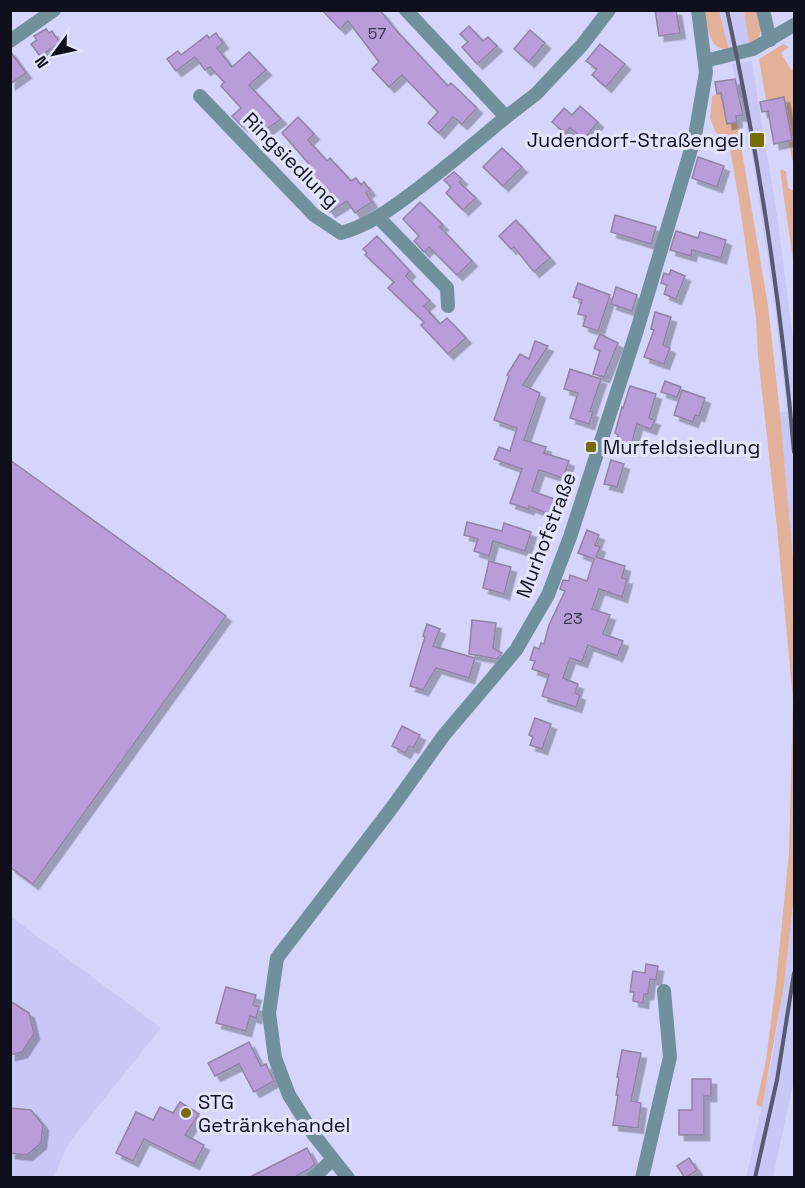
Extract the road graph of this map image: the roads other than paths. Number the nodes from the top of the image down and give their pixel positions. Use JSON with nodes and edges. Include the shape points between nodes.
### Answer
{"nodes":[{"id":1,"x":54,"y":10,"type":"edge"},
{"id":2,"x":406,"y":10,"type":"edge"},
{"id":3,"x":609,"y":10,"type":"edge"},
{"id":4,"x":698,"y":10,"type":"edge"},
{"id":5,"x":763,"y":10,"type":"edge"},
{"id":6,"x":795,"y":25,"type":"edge"},
{"id":7,"x":770,"y":40,"type":"junction"},
{"id":8,"x":10,"y":41,"type":"edge"},
{"id":9,"x":705,"y":61,"type":"junction"},
{"id":10,"x":200,"y":96,"type":"dead end"},
{"id":11,"x":506,"y":117,"type":"junction"},
{"id":12,"x":378,"y":217,"type":"junction"},
{"id":13,"x":448,"y":306,"type":"dead end"},
{"id":14,"x":664,"y":991,"type":"dead end"},
{"id":15,"x":332,"y":1160,"type":"junction"},
{"id":16,"x":313,"y":1178,"type":"edge"},
{"id":17,"x":348,"y":1178,"type":"edge"},
{"id":18,"x":642,"y":1178,"type":"edge"}],
"edges":[{"from":1,"to":8,"type":"street"},
{"from":2,"to":11,"type":"street"},
{"from":3,"to":11,"type":"street","name":"Ringsiedlung","via":[[536,94]]},
{"from":4,"to":9,"type":"street"},
{"from":5,"to":7,"type":"street"},
{"from":6,"to":7,"type":"street"},
{"from":7,"to":9,"type":"street","via":[[748,51]]},
{"from":9,"to":15,"type":"street","name":"Murhofstraße","via":[[695,136],[677,201],[548,595],[516,650],[444,735],[277,958],[269,1013],[275,1058],[289,1095]]},
{"from":10,"to":12,"type":"street","name":"Ringsiedlung","via":[[323,221],[341,233]]},
{"from":11,"to":12,"type":"street","name":"Ringsiedlung"},
{"from":12,"to":13,"type":"street","via":[[447,288]]},
{"from":14,"to":18,"type":"street","via":[[669,1057]]},
{"from":15,"to":16,"type":"street"},
{"from":15,"to":17,"type":"street","name":"Murhofstraße"}]}
